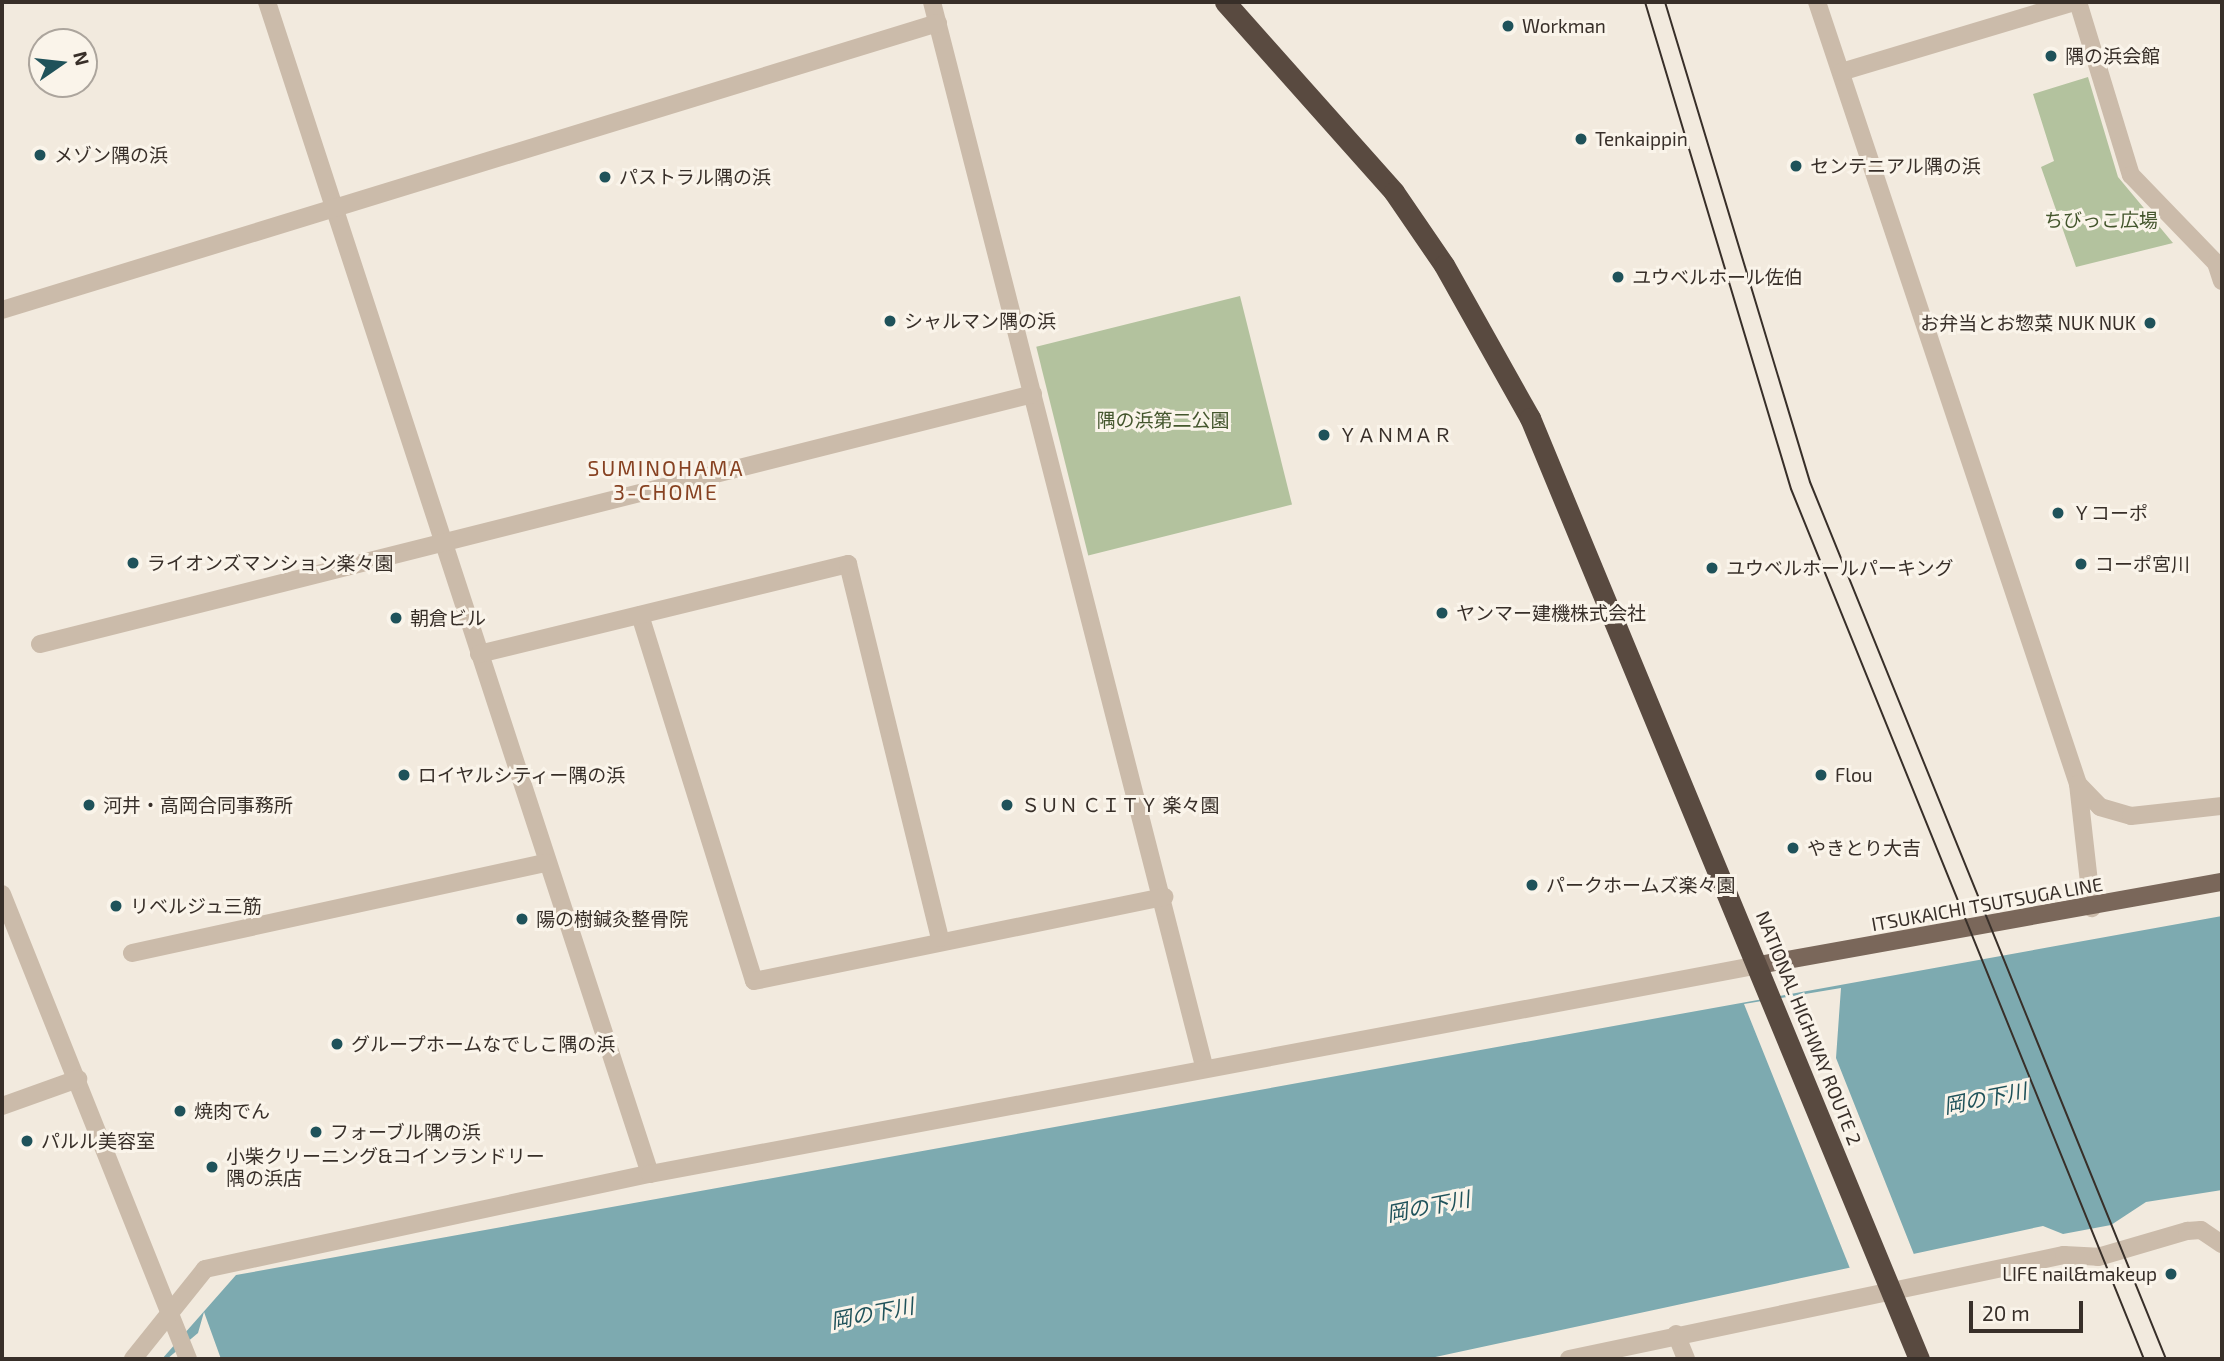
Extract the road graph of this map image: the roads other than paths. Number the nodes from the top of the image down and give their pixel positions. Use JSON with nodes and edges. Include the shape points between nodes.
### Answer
{"nodes":[{"id":1,"x":267,"y":2,"type":"edge"},
{"id":2,"x":932,"y":2,"type":"edge"},
{"id":3,"x":1225,"y":2,"type":"edge"},
{"id":4,"x":1817,"y":2,"type":"edge"},
{"id":5,"x":2077,"y":2,"type":"edge"},
{"id":6,"x":938,"y":23,"type":"junction"},
{"id":7,"x":1841,"y":72,"type":"junction"},
{"id":8,"x":335,"y":209,"type":"junction"},
{"id":9,"x":2219,"y":262,"type":"edge"},
{"id":10,"x":2222,"y":281,"type":"edge"},
{"id":11,"x":2,"y":310,"type":"edge"},
{"id":12,"x":1033,"y":394,"type":"junction"},
{"id":13,"x":444,"y":546,"type":"junction"},
{"id":14,"x":640,"y":615,"type":"junction"},
{"id":15,"x":40,"y":644,"type":"dead end"},
{"id":16,"x":478,"y":654,"type":"junction"},
{"id":17,"x":2078,"y":784,"type":"junction"},
{"id":18,"x":2222,"y":806,"type":"edge"},
{"id":19,"x":545,"y":863,"type":"junction"},
{"id":20,"x":2222,"y":882,"type":"edge"},
{"id":21,"x":2,"y":894,"type":"edge"},
{"id":22,"x":1164,"y":897,"type":"junction"},
{"id":23,"x":2092,"y":908,"type":"junction"},
{"id":24,"x":940,"y":938,"type":"junction"},
{"id":25,"x":132,"y":953,"type":"dead end"},
{"id":26,"x":1759,"y":965,"type":"junction"},
{"id":27,"x":1204,"y":1066,"type":"junction"},
{"id":28,"x":78,"y":1079,"type":"junction"},
{"id":29,"x":2,"y":1106,"type":"edge"},
{"id":30,"x":650,"y":1174,"type":"junction"},
{"id":31,"x":2222,"y":1244,"type":"edge"},
{"id":32,"x":1892,"y":1291,"type":"junction"},
{"id":33,"x":173,"y":1324,"type":"junction"},
{"id":34,"x":1676,"y":1334,"type":"junction"},
{"id":35,"x":133,"y":1359,"type":"edge"},
{"id":36,"x":188,"y":1359,"type":"edge"},
{"id":37,"x":1569,"y":1359,"type":"edge"},
{"id":38,"x":1686,"y":1359,"type":"edge"},
{"id":39,"x":1919,"y":1359,"type":"edge"}],
"edges":[{"from":1,"to":8,"type":"street"},
{"from":2,"to":6,"type":"street"},
{"from":3,"to":26,"type":"highway","name":"NATIONAL HIGHWAY ROUTE 2","via":[[1394,192],[1489,340],[1566,498]]},
{"from":4,"to":7,"type":"street"},
{"from":5,"to":7,"type":"street"},
{"from":5,"to":9,"type":"street","via":[[2131,175]]},
{"from":6,"to":8,"type":"street"},
{"from":6,"to":12,"type":"street"},
{"from":7,"to":17,"type":"street"},
{"from":8,"to":11,"type":"street"},
{"from":8,"to":13,"type":"street"},
{"from":9,"to":10,"type":"street"},
{"from":12,"to":13,"type":"street"},
{"from":12,"to":22,"type":"street"},
{"from":13,"to":15,"type":"street"},
{"from":13,"to":16,"type":"street"},
{"from":14,"to":16,"type":"street"},
{"from":14,"to":24,"type":"street","via":[[754,981]]},
{"from":14,"to":24,"type":"street","via":[[848,564]]},
{"from":16,"to":19,"type":"street"},
{"from":17,"to":18,"type":"street","via":[[2100,807],[2131,816]]},
{"from":17,"to":23,"type":"street","via":[[2077,809],[2094,882]]},
{"from":19,"to":25,"type":"street"},
{"from":19,"to":30,"type":"street"},
{"from":20,"to":23,"type":"main road","name":"ITSUKAICHI TSUTSUGA LINE"},
{"from":21,"to":28,"type":"street"},
{"from":22,"to":24,"type":"street"},
{"from":22,"to":27,"type":"street"},
{"from":23,"to":26,"type":"main road","name":"ITSUKAICHI TSUTSUGA LINE"},
{"from":26,"to":27,"type":"street"},
{"from":26,"to":32,"type":"highway","name":"NATIONAL HIGHWAY ROUTE 2"},
{"from":27,"to":30,"type":"street"},
{"from":28,"to":29,"type":"street"},
{"from":28,"to":33,"type":"street"},
{"from":30,"to":33,"type":"street","via":[[205,1269]]},
{"from":31,"to":32,"type":"street","via":[[2202,1230],[2187,1231],[2098,1256],[2064,1255],[1959,1282]]},
{"from":32,"to":34,"type":"street"},
{"from":32,"to":39,"type":"highway","name":"NATIONAL HIGHWAY ROUTE 2"},
{"from":33,"to":35,"type":"street"},
{"from":33,"to":36,"type":"street"},
{"from":34,"to":37,"type":"street"},
{"from":34,"to":38,"type":"street"}]}
